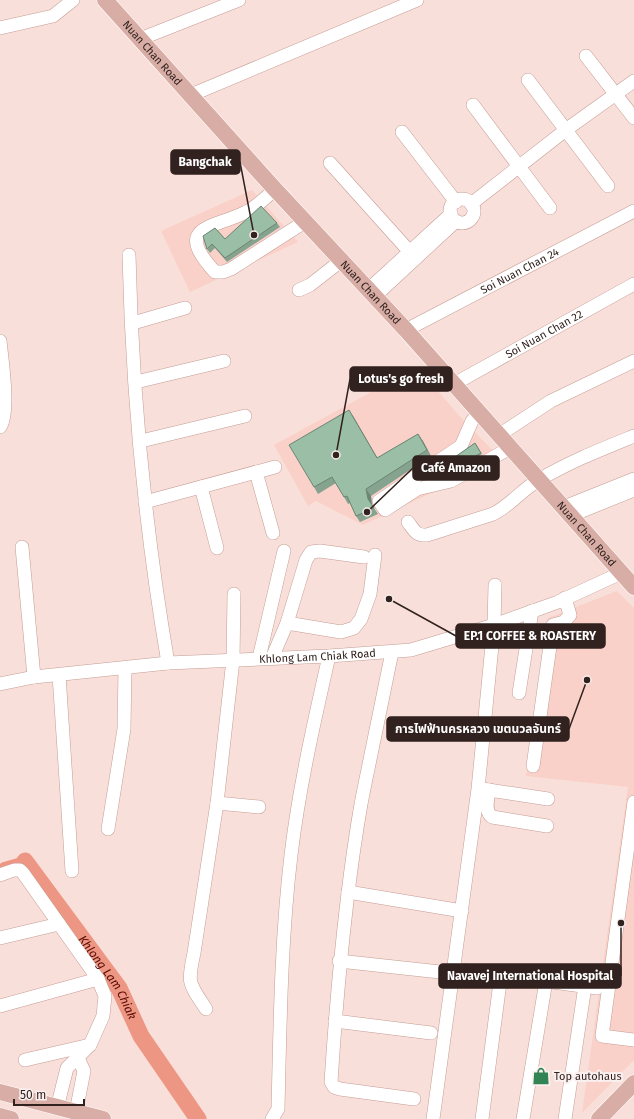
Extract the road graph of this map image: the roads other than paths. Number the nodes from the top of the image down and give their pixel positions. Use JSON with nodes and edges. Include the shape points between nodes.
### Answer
{"nodes":[{"id":1,"x":73,"y":0,"type":"edge"},
{"id":2,"x":105,"y":0,"type":"edge"},
{"id":3,"x":240,"y":0,"type":"edge"},
{"id":4,"x":417,"y":0,"type":"edge"},
{"id":5,"x":0,"y":28,"type":"edge"},
{"id":6,"x":140,"y":39,"type":"junction"},
{"id":7,"x":586,"y":56,"type":"dead end"},
{"id":8,"x":528,"y":80,"type":"dead end"},
{"id":9,"x":634,"y":82,"type":"edge"},
{"id":10,"x":192,"y":94,"type":"junction"},
{"id":11,"x":616,"y":95,"type":"junction"},
{"id":12,"x":473,"y":105,"type":"dead end"},
{"id":13,"x":634,"y":118,"type":"edge"},
{"id":14,"x":567,"y":130,"type":"junction"},
{"id":15,"x":402,"y":132,"type":"dead end"},
{"id":16,"x":330,"y":163,"type":"dead end"},
{"id":17,"x":519,"y":168,"type":"junction"},
{"id":18,"x":608,"y":186,"type":"dead end"},
{"id":19,"x":275,"y":189,"type":"junction"},
{"id":20,"x":471,"y":204,"type":"junction"},
{"id":21,"x":550,"y":208,"type":"dead end"},
{"id":22,"x":634,"y":211,"type":"edge"},
{"id":23,"x":454,"y":212,"type":"junction"},
{"id":24,"x":306,"y":221,"type":"junction"},
{"id":25,"x":409,"y":251,"type":"junction"},
{"id":26,"x":129,"y":255,"type":"dead end"},
{"id":27,"x":342,"y":260,"type":"junction"},
{"id":28,"x":634,"y":284,"type":"edge"},
{"id":29,"x":299,"y":290,"type":"dead end"},
{"id":30,"x":372,"y":292,"type":"junction"},
{"id":31,"x":185,"y":308,"type":"dead end"},
{"id":32,"x":133,"y":323,"type":"junction"},
{"id":33,"x":406,"y":330,"type":"junction"},
{"id":34,"x":0,"y":341,"type":"edge"},
{"id":35,"x":224,"y":361,"type":"dead end"},
{"id":36,"x":634,"y":362,"type":"edge"},
{"id":37,"x":136,"y":382,"type":"junction"},
{"id":38,"x":454,"y":384,"type":"junction"},
{"id":39,"x":480,"y":413,"type":"junction"},
{"id":40,"x":245,"y":416,"type":"dead end"},
{"id":41,"x":0,"y":427,"type":"edge"},
{"id":42,"x":499,"y":435,"type":"junction"},
{"id":43,"x":634,"y":436,"type":"edge"},
{"id":44,"x":141,"y":441,"type":"junction"},
{"id":45,"x":510,"y":448,"type":"junction"},
{"id":46,"x":275,"y":467,"type":"dead end"},
{"id":47,"x":256,"y":472,"type":"junction"},
{"id":48,"x":634,"y":479,"type":"edge"},
{"id":49,"x":538,"y":480,"type":"junction"},
{"id":50,"x":201,"y":487,"type":"junction"},
{"id":51,"x":634,"y":490,"type":"edge"},
{"id":52,"x":145,"y":502,"type":"junction"},
{"id":53,"x":568,"y":511,"type":"junction"},
{"id":54,"x":408,"y":522,"type":"dead end"},
{"id":55,"x":273,"y":533,"type":"dead end"},
{"id":56,"x":22,"y":547,"type":"dead end"},
{"id":57,"x":217,"y":548,"type":"dead end"},
{"id":58,"x":284,"y":551,"type":"dead end"},
{"id":59,"x":621,"y":573,"type":"junction"},
{"id":60,"x":495,"y":586,"type":"dead end"},
{"id":61,"x":634,"y":587,"type":"edge"},
{"id":62,"x":234,"y":594,"type":"dead end"},
{"id":63,"x":565,"y":598,"type":"junction"},
{"id":64,"x":532,"y":611,"type":"junction"},
{"id":65,"x":287,"y":623,"type":"junction"},
{"id":66,"x":494,"y":625,"type":"junction"},
{"id":67,"x":392,"y":652,"type":"junction"},
{"id":68,"x":329,"y":656,"type":"junction"},
{"id":69,"x":259,"y":658,"type":"junction"},
{"id":70,"x":272,"y":658,"type":"junction"},
{"id":71,"x":232,"y":660,"type":"junction"},
{"id":72,"x":168,"y":663,"type":"junction"},
{"id":73,"x":125,"y":668,"type":"junction"},
{"id":74,"x":59,"y":674,"type":"junction"},
{"id":75,"x":34,"y":677,"type":"junction"},
{"id":76,"x":0,"y":684,"type":"edge"},
{"id":77,"x":519,"y":693,"type":"dead end"},
{"id":78,"x":533,"y":766,"type":"dead end"},
{"id":79,"x":484,"y":790,"type":"junction"},
{"id":80,"x":548,"y":799,"type":"dead end"},
{"id":81,"x":634,"y":802,"type":"edge"},
{"id":82,"x":217,"y":803,"type":"junction"},
{"id":83,"x":259,"y":807,"type":"dead end"},
{"id":84,"x":547,"y":826,"type":"dead end"},
{"id":85,"x":108,"y":829,"type":"dead end"},
{"id":86,"x":72,"y":871,"type":"dead end"},
{"id":87,"x":0,"y":875,"type":"edge"},
{"id":88,"x":348,"y":892,"type":"junction"},
{"id":89,"x":462,"y":912,"type":"junction"},
{"id":90,"x":59,"y":924,"type":"junction"},
{"id":91,"x":0,"y":938,"type":"edge"},
{"id":92,"x":340,"y":961,"type":"junction"},
{"id":93,"x":463,"y":970,"type":"dead end"},
{"id":94,"x":440,"y":972,"type":"dead end"},
{"id":95,"x":501,"y":975,"type":"junction"},
{"id":96,"x":98,"y":979,"type":"junction"},
{"id":97,"x":546,"y":981,"type":"junction"},
{"id":98,"x":0,"y":1006,"type":"edge"},
{"id":99,"x":206,"y":1009,"type":"dead end"},
{"id":100,"x":335,"y":1021,"type":"junction"},
{"id":101,"x":431,"y":1033,"type":"dead end"},
{"id":102,"x":634,"y":1040,"type":"edge"},
{"id":103,"x":90,"y":1045,"type":"junction"},
{"id":104,"x":78,"y":1058,"type":"junction"},
{"id":105,"x":25,"y":1060,"type":"dead end"},
{"id":106,"x":634,"y":1083,"type":"edge"},
{"id":107,"x":0,"y":1092,"type":"edge"},
{"id":108,"x":414,"y":1099,"type":"dead end"},
{"id":109,"x":57,"y":1108,"type":"junction"},
{"id":110,"x":76,"y":1112,"type":"junction"},
{"id":111,"x":612,"y":1112,"type":"edge"},
{"id":112,"x":0,"y":1116,"type":"edge"},
{"id":113,"x":11,"y":1119,"type":"edge"},
{"id":114,"x":103,"y":1119,"type":"edge"},
{"id":115,"x":272,"y":1119,"type":"edge"},
{"id":116,"x":433,"y":1119,"type":"edge"},
{"id":117,"x":482,"y":1119,"type":"edge"},
{"id":118,"x":523,"y":1119,"type":"edge"},
{"id":119,"x":565,"y":1119,"type":"edge"},
{"id":120,"x":600,"y":1119,"type":"edge"}],
"edges":[{"from":1,"to":5,"type":"street","via":[[53,16]]},
{"from":2,"to":6,"type":"main road","name":"Nuan Chan Road"},
{"from":3,"to":6,"type":"street"},
{"from":4,"to":10,"type":"street"},
{"from":6,"to":10,"type":"main road","name":"Nuan Chan Road"},
{"from":7,"to":11,"type":"street"},
{"from":8,"to":14,"type":"street"},
{"from":9,"to":11,"type":"street"},
{"from":10,"to":19,"type":"main road","name":"Nuan Chan Road"},
{"from":11,"to":13,"type":"street"},
{"from":11,"to":14,"type":"street"},
{"from":12,"to":17,"type":"street"},
{"from":14,"to":17,"type":"street"},
{"from":14,"to":18,"type":"street"},
{"from":15,"to":23,"type":"street"},
{"from":16,"to":25,"type":"street"},
{"from":17,"to":20,"type":"street"},
{"from":17,"to":21,"type":"street"},
{"from":19,"to":24,"type":"main road","name":"Nuan Chan Road"},
{"from":19,"to":24,"type":"street","via":[[246,212],[217,222],[197,235],[198,246],[212,268],[219,273],[231,269]]},
{"from":20,"to":23,"type":"street","via":[[463,200]]},
{"from":20,"to":23,"type":"street","via":[[474,213],[470,220],[463,223]]},
{"from":22,"to":33,"type":"street","name":"Soi Nuan Chan 24"},
{"from":23,"to":25,"type":"street"},
{"from":23,"to":30,"type":"street"},
{"from":24,"to":27,"type":"main road","name":"Nuan Chan Road"},
{"from":25,"to":30,"type":"street"},
{"from":26,"to":32,"type":"street"},
{"from":27,"to":29,"type":"street","via":[[310,285]]},
{"from":27,"to":30,"type":"main road","name":"Nuan Chan Road"},
{"from":28,"to":38,"type":"street","name":"Soi Nuan Chan 22"},
{"from":30,"to":33,"type":"main road","name":"Nuan Chan Road"},
{"from":31,"to":32,"type":"street"},
{"from":32,"to":37,"type":"street","via":[[132,347]]},
{"from":33,"to":38,"type":"main road","name":"Nuan Chan Road"},
{"from":34,"to":41,"type":"street","via":[[4,378],[3,420]]},
{"from":35,"to":37,"type":"street"},
{"from":36,"to":42,"type":"street","via":[[551,401]]},
{"from":37,"to":44,"type":"street"},
{"from":38,"to":39,"type":"main road","name":"Nuan Chan Road"},
{"from":39,"to":42,"type":"main road","name":"Nuan Chan Road"},
{"from":39,"to":45,"type":"street","via":[[472,421],[461,446],[378,501],[385,510],[417,490],[451,481]]},
{"from":40,"to":44,"type":"street"},
{"from":42,"to":45,"type":"main road","name":"Nuan Chan Road"},
{"from":43,"to":49,"type":"street"},
{"from":44,"to":52,"type":"street"},
{"from":45,"to":49,"type":"main road","name":"Nuan Chan Road"},
{"from":46,"to":47,"type":"street"},
{"from":47,"to":50,"type":"street"},
{"from":47,"to":55,"type":"street"},
{"from":48,"to":53,"type":"street"},
{"from":49,"to":53,"type":"main road","name":"Nuan Chan Road"},
{"from":49,"to":54,"type":"street","via":[[500,511],[434,533],[421,536],[416,534]]},
{"from":50,"to":52,"type":"street"},
{"from":50,"to":57,"type":"street"},
{"from":51,"to":53,"type":"street"},
{"from":52,"to":72,"type":"street","via":[[156,594]]},
{"from":53,"to":59,"type":"main road","name":"Nuan Chan Road"},
{"from":56,"to":75,"type":"street"},
{"from":58,"to":69,"type":"street"},
{"from":59,"to":61,"type":"main road","name":"Nuan Chan Road"},
{"from":59,"to":63,"type":"street","name":"Khlong Lam Chiak Road"},
{"from":60,"to":66,"type":"street"},
{"from":62,"to":71,"type":"street"},
{"from":63,"to":64,"type":"street","name":"Khlong Lam Chiak Road"},
{"from":63,"to":78,"type":"street","via":[[570,615],[564,622],[554,625]]},
{"from":64,"to":66,"type":"street","name":"Khlong Lam Chiak Road"},
{"from":64,"to":77,"type":"street"},
{"from":65,"to":65,"type":"street","via":[[341,632],[354,628],[361,619],[370,594],[370,556],[311,552],[306,560]]},
{"from":65,"to":70,"type":"street"},
{"from":66,"to":67,"type":"street","name":"Khlong Lam Chiak Road","via":[[410,650]]},
{"from":66,"to":79,"type":"street"},
{"from":67,"to":68,"type":"street","name":"Khlong Lam Chiak Road"},
{"from":67,"to":88,"type":"street","via":[[361,804]]},
{"from":68,"to":70,"type":"street","name":"Khlong Lam Chiak Road"},
{"from":68,"to":115,"type":"street","via":[[306,760],[291,856],[281,993],[278,1109]]},
{"from":69,"to":70,"type":"street","name":"Khlong Lam Chiak Road"},
{"from":69,"to":71,"type":"street","name":"Khlong Lam Chiak Road"},
{"from":71,"to":72,"type":"street","name":"Khlong Lam Chiak Road"},
{"from":71,"to":82,"type":"street"},
{"from":72,"to":73,"type":"street","name":"Khlong Lam Chiak Road"},
{"from":73,"to":74,"type":"street","name":"Khlong Lam Chiak Road"},
{"from":73,"to":85,"type":"street","via":[[124,729]]},
{"from":74,"to":75,"type":"street","name":"Khlong Lam Chiak Road"},
{"from":74,"to":86,"type":"street"},
{"from":75,"to":76,"type":"street","name":"Khlong Lam Chiak Road"},
{"from":79,"to":80,"type":"street"},
{"from":79,"to":84,"type":"street","via":[[489,815],[492,817]]},
{"from":79,"to":89,"type":"street"},
{"from":81,"to":102,"type":"street","via":[[602,1036]]},
{"from":82,"to":83,"type":"street"},
{"from":82,"to":99,"type":"street","via":[[189,975],[190,984]]},
{"from":87,"to":90,"type":"street","via":[[20,870]]},
{"from":88,"to":89,"type":"street"},
{"from":88,"to":92,"type":"street"},
{"from":89,"to":116,"type":"street"},
{"from":90,"to":91,"type":"street"},
{"from":90,"to":96,"type":"street"},
{"from":92,"to":94,"type":"street"},
{"from":92,"to":100,"type":"street"},
{"from":93,"to":95,"type":"street"},
{"from":95,"to":97,"type":"street"},
{"from":95,"to":117,"type":"street"},
{"from":96,"to":98,"type":"street"},
{"from":96,"to":103,"type":"street","via":[[105,996],[103,1016]]},
{"from":97,"to":118,"type":"street"},
{"from":97,"to":119,"type":"street","via":[[591,987]]},
{"from":100,"to":101,"type":"street"},
{"from":100,"to":108,"type":"street","via":[[331,1082],[334,1087]]},
{"from":103,"to":104,"type":"street"},
{"from":103,"to":105,"type":"street"},
{"from":104,"to":109,"type":"street","via":[[67,1068]]},
{"from":104,"to":110,"type":"street","via":[[84,1071]]},
{"from":106,"to":111,"type":"main road"},
{"from":107,"to":109,"type":"main road"},
{"from":109,"to":110,"type":"main road"},
{"from":110,"to":114,"type":"main road"},
{"from":111,"to":120,"type":"main road"},
{"from":112,"to":113,"type":"main road"}]}
